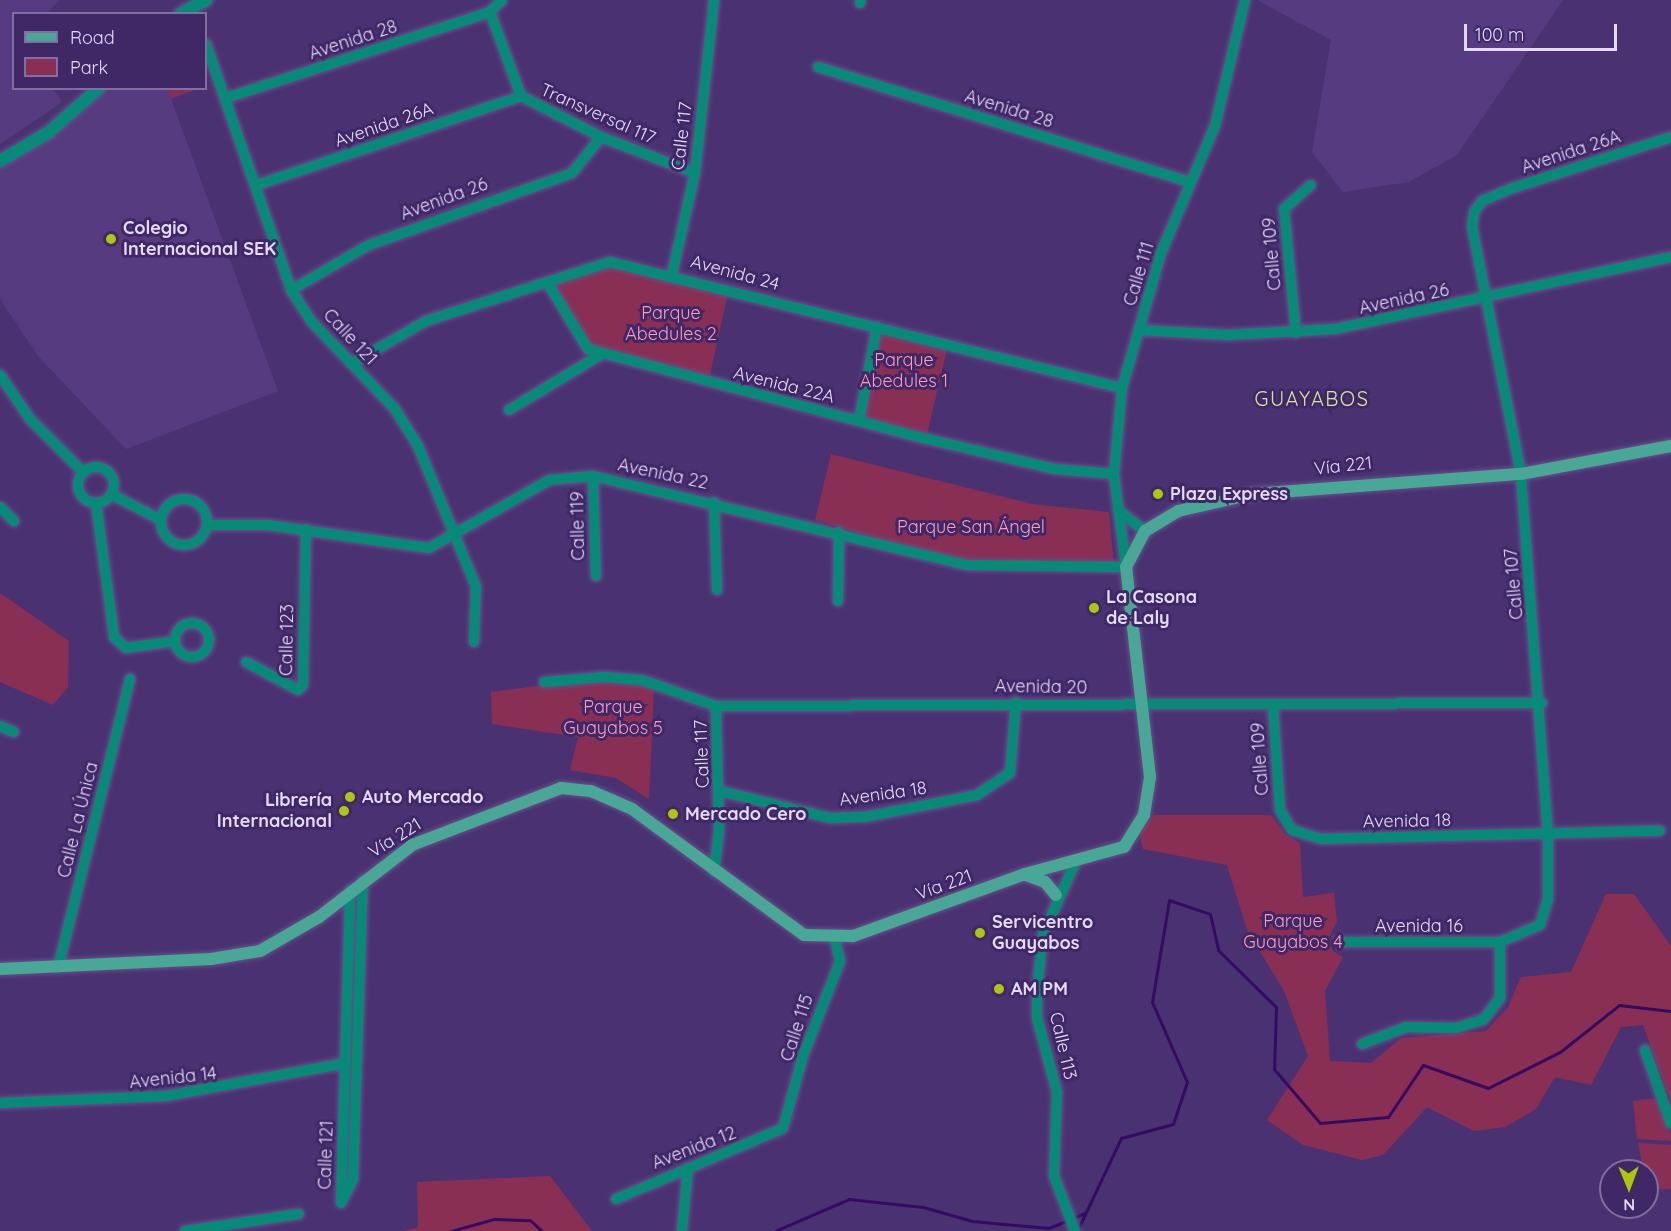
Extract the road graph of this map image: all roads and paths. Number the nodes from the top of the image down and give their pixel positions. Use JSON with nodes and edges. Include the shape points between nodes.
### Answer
{"nodes":[{"id":1,"x":206,"y":0,"type":"edge"},
{"id":2,"x":502,"y":0,"type":"edge"},
{"id":3,"x":714,"y":0,"type":"edge"},
{"id":4,"x":1245,"y":0,"type":"edge"},
{"id":5,"x":193,"y":9,"type":"edge"},
{"id":6,"x":490,"y":12,"type":"junction"},
{"id":7,"x":207,"y":47,"type":"edge"},
{"id":8,"x":818,"y":67,"type":"dead end"},
{"id":9,"x":97,"y":90,"type":"edge"},
{"id":10,"x":521,"y":96,"type":"junction"},
{"id":11,"x":226,"y":98,"type":"junction"},
{"id":12,"x":601,"y":137,"type":"junction"},
{"id":13,"x":1671,"y":137,"type":"edge"},
{"id":14,"x":0,"y":161,"type":"edge"},
{"id":15,"x":695,"y":173,"type":"junction"},
{"id":16,"x":1190,"y":182,"type":"junction"},
{"id":17,"x":257,"y":184,"type":"junction"},
{"id":18,"x":1311,"y":185,"type":"dead end"},
{"id":19,"x":1482,"y":201,"type":"joint"},
{"id":20,"x":1671,"y":257,"type":"edge"},
{"id":21,"x":672,"y":274,"type":"junction"},
{"id":22,"x":547,"y":282,"type":"junction"},
{"id":23,"x":291,"y":290,"type":"junction"},
{"id":24,"x":1485,"y":298,"type":"junction"},
{"id":25,"x":877,"y":327,"type":"junction"},
{"id":26,"x":1139,"y":330,"type":"junction"},
{"id":27,"x":1296,"y":333,"type":"junction"},
{"id":28,"x":602,"y":354,"type":"junction"},
{"id":29,"x":351,"y":364,"type":"junction"},
{"id":30,"x":0,"y":375,"type":"edge"},
{"id":31,"x":1122,"y":388,"type":"junction"},
{"id":32,"x":509,"y":410,"type":"dead end"},
{"id":33,"x":859,"y":421,"type":"junction"},
{"id":34,"x":1671,"y":446,"type":"edge"},
{"id":35,"x":83,"y":472,"type":"junction"},
{"id":36,"x":1114,"y":474,"type":"junction"},
{"id":37,"x":1521,"y":474,"type":"junction"},
{"id":38,"x":593,"y":476,"type":"junction"},
{"id":39,"x":111,"y":494,"type":"junction"},
{"id":40,"x":714,"y":502,"type":"junction"},
{"id":41,"x":96,"y":503,"type":"junction"},
{"id":42,"x":0,"y":507,"type":"edge"},
{"id":43,"x":1118,"y":510,"type":"junction"},
{"id":44,"x":161,"y":520,"type":"junction"},
{"id":45,"x":14,"y":521,"type":"dead end"},
{"id":46,"x":207,"y":525,"type":"junction"},
{"id":47,"x":306,"y":529,"type":"junction"},
{"id":48,"x":1145,"y":531,"type":"junction"},
{"id":49,"x":839,"y":532,"type":"junction"},
{"id":50,"x":456,"y":534,"type":"junction"},
{"id":51,"x":1126,"y":567,"type":"junction"},
{"id":52,"x":596,"y":576,"type":"dead end"},
{"id":53,"x":717,"y":590,"type":"dead end"},
{"id":54,"x":838,"y":601,"type":"dead end"},
{"id":55,"x":175,"y":641,"type":"dead end"},
{"id":56,"x":474,"y":642,"type":"dead end"},
{"id":57,"x":246,"y":662,"type":"dead end"},
{"id":58,"x":130,"y":679,"type":"dead end"},
{"id":59,"x":544,"y":682,"type":"dead end"},
{"id":60,"x":1016,"y":702,"type":"junction"},
{"id":61,"x":1542,"y":703,"type":"junction"},
{"id":62,"x":1273,"y":705,"type":"junction"},
{"id":63,"x":716,"y":706,"type":"junction"},
{"id":64,"x":1141,"y":708,"type":"junction"},
{"id":65,"x":0,"y":726,"type":"edge"},
{"id":66,"x":14,"y":732,"type":"dead end"},
{"id":67,"x":720,"y":791,"type":"junction"},
{"id":68,"x":1280,"y":810,"type":"joint"},
{"id":69,"x":1660,"y":831,"type":"dead end"},
{"id":70,"x":1548,"y":835,"type":"junction"},
{"id":71,"x":1076,"y":861,"type":"junction"},
{"id":72,"x":714,"y":872,"type":"junction"},
{"id":73,"x":1024,"y":874,"type":"junction"},
{"id":74,"x":363,"y":880,"type":"junction"},
{"id":75,"x":350,"y":890,"type":"junction"},
{"id":76,"x":1056,"y":895,"type":"junction"},
{"id":77,"x":835,"y":939,"type":"junction"},
{"id":78,"x":1338,"y":942,"type":"dead end"},
{"id":79,"x":1500,"y":942,"type":"junction"},
{"id":80,"x":58,"y":968,"type":"junction"},
{"id":81,"x":0,"y":969,"type":"edge"},
{"id":82,"x":1362,"y":1044,"type":"dead end"},
{"id":83,"x":1644,"y":1050,"type":"dead end"},
{"id":84,"x":346,"y":1063,"type":"junction"},
{"id":85,"x":0,"y":1103,"type":"edge"},
{"id":86,"x":1671,"y":1124,"type":"edge"},
{"id":87,"x":783,"y":1128,"type":"joint"},
{"id":88,"x":688,"y":1168,"type":"junction"},
{"id":89,"x":616,"y":1199,"type":"dead end"},
{"id":90,"x":299,"y":1214,"type":"dead end"},
{"id":91,"x":185,"y":1231,"type":"edge"},
{"id":92,"x":682,"y":1231,"type":"edge"},
{"id":93,"x":1075,"y":1231,"type":"edge"}],
"edges":[{"from":1,"to":5,"type":"street"},
{"from":2,"to":6,"type":"street"},
{"from":3,"to":15,"type":"street","name":"Calle 117"},
{"from":4,"to":16,"type":"street","name":"Calle 111","via":[[1215,126]]},
{"from":6,"to":10,"type":"street"},
{"from":6,"to":11,"type":"street","name":"Avenida 28"},
{"from":7,"to":11,"type":"street","name":"Calle 121"},
{"from":8,"to":16,"type":"street","name":"Avenida 28"},
{"from":9,"to":14,"type":"street","via":[[49,132]]},
{"from":10,"to":12,"type":"street","name":"Transversal 117"},
{"from":10,"to":17,"type":"street","name":"Avenida 26A"},
{"from":11,"to":17,"type":"street","name":"Calle 121"},
{"from":12,"to":15,"type":"street","name":"Transversal 117"},
{"from":12,"to":23,"type":"street","name":"Avenida 26","via":[[572,173],[369,245]]},
{"from":13,"to":19,"type":"street","name":"Avenida 26A"},
{"from":15,"to":21,"type":"street","name":"Calle 117"},
{"from":16,"to":26,"type":"street","name":"Calle 111"},
{"from":17,"to":23,"type":"street","name":"Calle 121"},
{"from":18,"to":27,"type":"street","name":"Calle 109","via":[[1284,209]]},
{"from":19,"to":24,"type":"street","name":"Calle 107","via":[[1472,227]]},
{"from":20,"to":24,"type":"street","name":"Avenida 26"},
{"from":21,"to":22,"type":"street","name":"Avenida 24","via":[[610,262]]},
{"from":21,"to":25,"type":"street","name":"Avenida 24"},
{"from":22,"to":28,"type":"street","name":"Avenida 22A","via":[[588,349]]},
{"from":22,"to":29,"type":"street","name":"Avenida 24","via":[[426,321]]},
{"from":23,"to":29,"type":"street","name":"Calle 121","via":[[311,321]]},
{"from":24,"to":27,"type":"street","name":"Avenida 26","via":[[1395,320]]},
{"from":24,"to":37,"type":"street","name":"Calle 107"},
{"from":25,"to":31,"type":"street","name":"Avenida 24"},
{"from":25,"to":33,"type":"street"},
{"from":26,"to":27,"type":"street","name":"Avenida 26"},
{"from":26,"to":31,"type":"street","name":"Calle 111"},
{"from":28,"to":32,"type":"street"},
{"from":28,"to":33,"type":"street","name":"Avenida 22A"},
{"from":29,"to":50,"type":"street","name":"Calle 121","via":[[394,409],[418,446]]},
{"from":30,"to":35,"type":"street","via":[[30,418]]},
{"from":31,"to":36,"type":"street","name":"Calle 111"},
{"from":33,"to":36,"type":"street","name":"Avenida 22A","via":[[1054,469]]},
{"from":34,"to":37,"type":"main road","name":"Vía 221"},
{"from":35,"to":39,"type":"street","via":[[105,469],[112,478]]},
{"from":35,"to":41,"type":"street","via":[[79,491]]},
{"from":36,"to":43,"type":"street","name":"Calle 111"},
{"from":37,"to":48,"type":"main road","name":"Vía 221","via":[[1243,495],[1178,511]]},
{"from":37,"to":61,"type":"street","name":"Calle 107"},
{"from":38,"to":40,"type":"street","name":"Avenida 22"},
{"from":38,"to":50,"type":"street","name":"Avenida 22","via":[[549,480]]},
{"from":38,"to":52,"type":"street","name":"Calle 119"},
{"from":39,"to":41,"type":"street"},
{"from":39,"to":44,"type":"street"},
{"from":40,"to":49,"type":"street","name":"Avenida 22"},
{"from":40,"to":53,"type":"street"},
{"from":41,"to":55,"type":"street","via":[[114,637],[126,648]]},
{"from":42,"to":45,"type":"street"},
{"from":43,"to":48,"type":"street"},
{"from":43,"to":51,"type":"street","name":"Calle 111"},
{"from":44,"to":46,"type":"street","via":[[166,537],[182,545],[198,540]]},
{"from":44,"to":46,"type":"street","via":[[170,505],[187,500],[202,508]]},
{"from":46,"to":47,"type":"street","name":"Avenida 22"},
{"from":47,"to":50,"type":"street","name":"Avenida 22","via":[[416,549]]},
{"from":47,"to":57,"type":"street","name":"Calle 123","via":[[303,685],[298,690]]},
{"from":48,"to":51,"type":"main road"},
{"from":49,"to":51,"type":"street","name":"Avenida 22","via":[[967,564]]},
{"from":49,"to":54,"type":"street"},
{"from":50,"to":56,"type":"street","name":"Calle 121","via":[[476,587]]},
{"from":51,"to":64,"type":"main road","name":"Vía 221"},
{"from":58,"to":80,"type":"street","name":"Calle La Única"},
{"from":59,"to":63,"type":"street","name":"Avenida 20","via":[[605,676],[642,680]]},
{"from":60,"to":63,"type":"street","name":"Avenida 20"},
{"from":60,"to":64,"type":"street","name":"Avenida 20"},
{"from":60,"to":67,"type":"street","name":"Avenida 18","via":[[1010,773],[977,795],[865,817],[795,813]]},
{"from":61,"to":62,"type":"street","name":"Avenida 20"},
{"from":61,"to":70,"type":"street","name":"Calle 107"},
{"from":62,"to":64,"type":"street","name":"Avenida 20"},
{"from":62,"to":68,"type":"street","name":"Calle 109"},
{"from":63,"to":67,"type":"street","name":"Calle 117"},
{"from":64,"to":71,"type":"main road","name":"Vía 221","via":[[1150,777],[1144,815],[1124,847]]},
{"from":65,"to":66,"type":"street"},
{"from":67,"to":72,"type":"street","name":"Calle 117"},
{"from":68,"to":70,"type":"street","name":"Avenida 18","via":[[1292,830],[1321,839]]},
{"from":69,"to":70,"type":"street","name":"Avenida 18"},
{"from":70,"to":79,"type":"street","name":"Calle 107","via":[[1548,899],[1540,925]]},
{"from":71,"to":73,"type":"main road","name":"Vía 221"},
{"from":71,"to":76,"type":"street","name":"Calle 113"},
{"from":72,"to":74,"type":"main road","name":"Vía 221","via":[[614,798],[561,788],[412,845]]},
{"from":72,"to":77,"type":"main road","name":"Vía 221","via":[[780,923],[804,935]]},
{"from":73,"to":76,"type":"main road","via":[[1035,876]]},
{"from":73,"to":77,"type":"main road","name":"Vía 221"},
{"from":74,"to":75,"type":"main road","name":"Vía 221"},
{"from":74,"to":84,"type":"street","name":"Calle 121","via":[[354,1179],[341,1203]]},
{"from":75,"to":80,"type":"main road","name":"Vía 221","via":[[303,928],[260,951]]},
{"from":75,"to":84,"type":"street","name":"Calle 121"},
{"from":76,"to":93,"type":"street","name":"Calle 113","via":[[1043,934],[1037,1018],[1057,1092],[1053,1165]]},
{"from":77,"to":87,"type":"street","name":"Calle 115","via":[[840,961],[803,1056]]},
{"from":78,"to":79,"type":"street","name":"Avenida 16"},
{"from":79,"to":82,"type":"street","via":[[1500,998],[1482,1020],[1456,1028],[1406,1027]]},
{"from":80,"to":81,"type":"main road","name":"Vía 221"},
{"from":83,"to":86,"type":"street"},
{"from":84,"to":85,"type":"street","name":"Avenida 14","via":[[166,1096]]},
{"from":87,"to":88,"type":"street","name":"Avenida 12"},
{"from":88,"to":89,"type":"street","name":"Avenida 12"},
{"from":88,"to":92,"type":"street"},
{"from":90,"to":91,"type":"street"}]}
